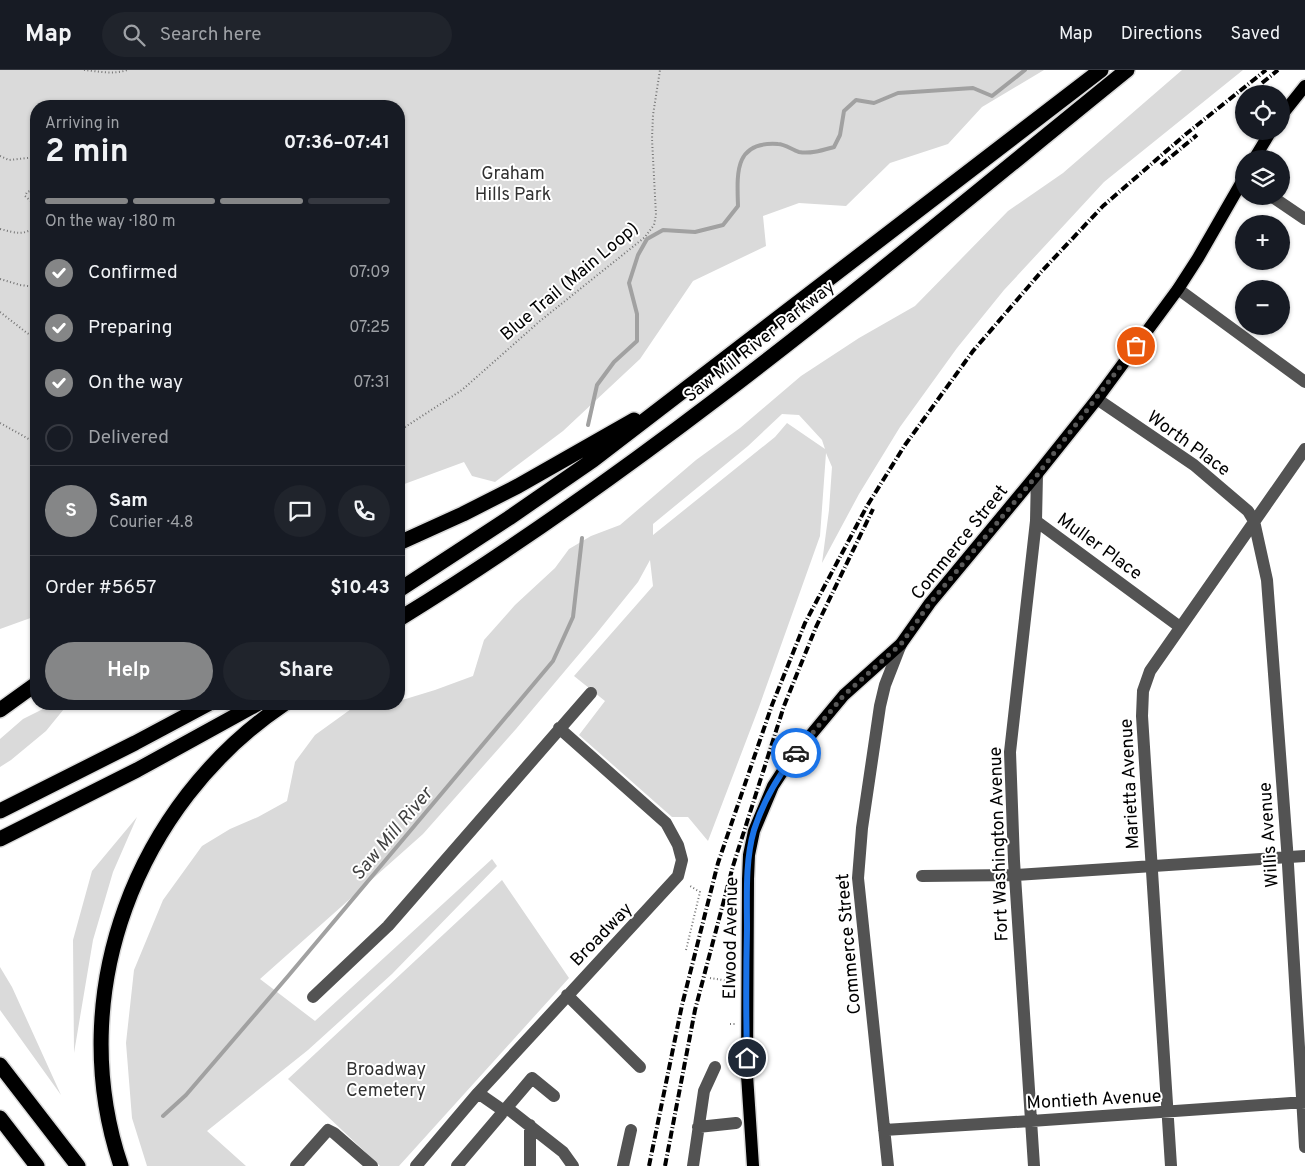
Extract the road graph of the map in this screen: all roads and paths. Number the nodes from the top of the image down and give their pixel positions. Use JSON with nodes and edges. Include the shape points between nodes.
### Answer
{"nodes":[{"id":1,"x":84,"y":70,"type":"edge"},
{"id":2,"x":127,"y":70,"type":"edge"},
{"id":3,"x":660,"y":70,"type":"edge"},
{"id":4,"x":1101,"y":70,"type":"edge"},
{"id":5,"x":1127,"y":70,"type":"edge"},
{"id":6,"x":1305,"y":86,"type":"edge"},
{"id":7,"x":1290,"y":105,"type":"edge"},
{"id":8,"x":0,"y":156,"type":"edge"},
{"id":9,"x":30,"y":158,"type":"edge"},
{"id":10,"x":30,"y":191,"type":"edge"},
{"id":11,"x":1235,"y":194,"type":"edge"},
{"id":12,"x":30,"y":200,"type":"edge"},
{"id":13,"x":1284,"y":205,"type":"edge"},
{"id":14,"x":1305,"y":219,"type":"edge"},
{"id":15,"x":0,"y":229,"type":"edge"},
{"id":16,"x":30,"y":230,"type":"edge"},
{"id":17,"x":0,"y":279,"type":"edge"},
{"id":18,"x":30,"y":286,"type":"edge"},
{"id":19,"x":1178,"y":289,"type":"junction"},
{"id":20,"x":0,"y":312,"type":"edge"},
{"id":21,"x":30,"y":335,"type":"edge"},
{"id":22,"x":1305,"y":382,"type":"edge"},
{"id":23,"x":1097,"y":399,"type":"junction"},
{"id":24,"x":670,"y":401,"type":"junction"},
{"id":25,"x":0,"y":423,"type":"edge"},
{"id":26,"x":405,"y":427,"type":"edge"},
{"id":27,"x":30,"y":439,"type":"edge"},
{"id":28,"x":1305,"y":449,"type":"edge"},
{"id":29,"x":1038,"y":474,"type":"junction"},
{"id":30,"x":1036,"y":521,"type":"junction"},
{"id":31,"x":1254,"y":521,"type":"junction"},
{"id":32,"x":537,"y":529,"type":"junction"},
{"id":33,"x":405,"y":540,"type":"edge"},
{"id":34,"x":405,"y":586,"type":"edge"},
{"id":35,"x":405,"y":615,"type":"edge"},
{"id":36,"x":405,"y":626,"type":"edge"},
{"id":37,"x":1180,"y":628,"type":"junction"},
{"id":38,"x":901,"y":644,"type":"junction"},
{"id":39,"x":30,"y":688,"type":"edge"},
{"id":40,"x":591,"y":693,"type":"dead end"},
{"id":41,"x":0,"y":710,"type":"edge"},
{"id":42,"x":197,"y":710,"type":"edge"},
{"id":43,"x":246,"y":710,"type":"edge"},
{"id":44,"x":276,"y":710,"type":"edge"},
{"id":45,"x":559,"y":728,"type":"junction"},
{"id":46,"x":0,"y":811,"type":"edge"},
{"id":47,"x":0,"y":838,"type":"edge"},
{"id":48,"x":1305,"y":856,"type":"edge"},
{"id":49,"x":1287,"y":858,"type":"junction"},
{"id":50,"x":1152,"y":867,"type":"junction"},
{"id":51,"x":1015,"y":875,"type":"junction"},
{"id":52,"x":922,"y":876,"type":"dead end"},
{"id":53,"x":690,"y":886,"type":"dead end"},
{"id":54,"x":686,"y":950,"type":"dead end"},
{"id":55,"x":710,"y":978,"type":"dead end"},
{"id":56,"x":729,"y":981,"type":"dead end"},
{"id":57,"x":567,"y":995,"type":"junction"},
{"id":58,"x":313,"y":997,"type":"dead end"},
{"id":59,"x":0,"y":1065,"type":"edge"},
{"id":60,"x":640,"y":1067,"type":"dead end"},
{"id":61,"x":715,"y":1067,"type":"dead end"},
{"id":62,"x":478,"y":1093,"type":"junction"},
{"id":63,"x":554,"y":1096,"type":"dead end"},
{"id":64,"x":1303,"y":1103,"type":"edge"},
{"id":65,"x":505,"y":1109,"type":"junction"},
{"id":66,"x":1167,"y":1112,"type":"junction"},
{"id":67,"x":0,"y":1118,"type":"edge"},
{"id":68,"x":1031,"y":1121,"type":"junction"},
{"id":69,"x":736,"y":1123,"type":"dead end"},
{"id":70,"x":530,"y":1125,"type":"junction"},
{"id":71,"x":698,"y":1127,"type":"junction"},
{"id":72,"x":631,"y":1130,"type":"dead end"},
{"id":73,"x":884,"y":1130,"type":"junction"},
{"id":74,"x":1305,"y":1147,"type":"edge"},
{"id":75,"x":36,"y":1166,"type":"edge"},
{"id":76,"x":78,"y":1166,"type":"edge"},
{"id":77,"x":121,"y":1166,"type":"edge"},
{"id":78,"x":296,"y":1166,"type":"edge"},
{"id":79,"x":372,"y":1166,"type":"edge"},
{"id":80,"x":416,"y":1166,"type":"edge"},
{"id":81,"x":457,"y":1166,"type":"edge"},
{"id":82,"x":530,"y":1166,"type":"edge"},
{"id":83,"x":573,"y":1166,"type":"edge"},
{"id":84,"x":623,"y":1166,"type":"edge"},
{"id":85,"x":693,"y":1166,"type":"edge"},
{"id":86,"x":753,"y":1166,"type":"edge"},
{"id":87,"x":888,"y":1166,"type":"edge"},
{"id":88,"x":1034,"y":1166,"type":"edge"},
{"id":89,"x":1171,"y":1166,"type":"edge"}],
"edges":[{"from":1,"to":2,"type":"path","via":[[120,73]]},
{"from":3,"to":26,"type":"path","name":"Blue Trail (Main Loop)","via":[[652,139],[656,202],[654,225],[645,237],[540,321],[462,390]]},
{"from":4,"to":24,"type":"highway","name":"Saw Mill River Parkway"},
{"from":5,"to":32,"type":"highway","name":"Saw Mill River Parkway","via":[[730,388]]},
{"from":6,"to":7,"type":"main road"},
{"from":8,"to":9,"type":"path","via":[[9,160]]},
{"from":10,"to":12,"type":"path","via":[[25,196]]},
{"from":11,"to":19,"type":"main road","name":"Commerce Street"},
{"from":13,"to":14,"type":"street"},
{"from":15,"to":16,"type":"path","via":[[24,234]]},
{"from":17,"to":18,"type":"path"},
{"from":19,"to":22,"type":"street"},
{"from":19,"to":23,"type":"main road","name":"Commerce Street"},
{"from":20,"to":21,"type":"path"},
{"from":23,"to":29,"type":"main road","name":"Commerce Street"},
{"from":23,"to":31,"type":"street","name":"Worth Place","via":[[1194,465],[1248,511]]},
{"from":24,"to":33,"type":"highway","via":[[518,486]]},
{"from":24,"to":34,"type":"highway","name":"Saw Mill River Parkway","via":[[569,477]]},
{"from":25,"to":27,"type":"path"},
{"from":28,"to":31,"type":"street","name":"Marietta Avenue"},
{"from":29,"to":30,"type":"street","name":"Muller Place"},
{"from":29,"to":38,"type":"main road","name":"Commerce Street","via":[[930,603]]},
{"from":30,"to":37,"type":"street","name":"Muller Place"},
{"from":30,"to":51,"type":"street","name":"Fort Washington Avenue","via":[[1010,752]]},
{"from":31,"to":37,"type":"street","name":"Marietta Avenue"},
{"from":31,"to":49,"type":"street","name":"Willis Avenue","via":[[1267,580]]},
{"from":32,"to":35,"type":"highway","name":"Saw Mill River Parkway"},
{"from":32,"to":36,"type":"highway"},
{"from":37,"to":50,"type":"street","name":"Marietta Avenue","via":[[1150,671],[1142,691]]},
{"from":38,"to":73,"type":"street","name":"Commerce Street","via":[[880,706],[858,878]]},
{"from":38,"to":86,"type":"main road","name":"Elwood Avenue","via":[[844,695],[790,760],[773,786],[754,831],[749,855],[746,1020]]},
{"from":39,"to":41,"type":"highway"},
{"from":40,"to":45,"type":"street"},
{"from":42,"to":46,"type":"highway"},
{"from":43,"to":47,"type":"highway","via":[[137,770]]},
{"from":44,"to":77,"type":"highway","via":[[235,741],[188,792],[152,846],[126,905],[109,967],[102,1033],[106,1097]]},
{"from":45,"to":57,"type":"street","name":"Broadway","via":[[666,823],[682,860],[678,876]]},
{"from":45,"to":58,"type":"street","via":[[388,926]]},
{"from":48,"to":49,"type":"street"},
{"from":49,"to":50,"type":"street"},
{"from":49,"to":64,"type":"street","name":"Willis Avenue"},
{"from":50,"to":51,"type":"street"},
{"from":50,"to":66,"type":"street","name":"Marietta Avenue"},
{"from":51,"to":52,"type":"street"},
{"from":51,"to":68,"type":"street","name":"Fort Washington Avenue"},
{"from":53,"to":54,"type":"path","via":[[700,892]]},
{"from":55,"to":56,"type":"path"},
{"from":57,"to":60,"type":"street"},
{"from":57,"to":62,"type":"street","name":"Broadway"},
{"from":59,"to":76,"type":"highway"},
{"from":61,"to":71,"type":"street","via":[[704,1092]]},
{"from":62,"to":65,"type":"street"},
{"from":62,"to":80,"type":"street","name":"Broadway"},
{"from":63,"to":65,"type":"street","via":[[532,1078]]},
{"from":64,"to":66,"type":"street","name":"Montieth Avenue"},
{"from":64,"to":74,"type":"street","name":"Willis Avenue"},
{"from":65,"to":70,"type":"street"},
{"from":65,"to":81,"type":"street"},
{"from":66,"to":68,"type":"street","name":"Montieth Avenue"},
{"from":66,"to":89,"type":"street","name":"Marietta Avenue"},
{"from":67,"to":75,"type":"highway"},
{"from":68,"to":73,"type":"street","name":"Montieth Avenue"},
{"from":68,"to":88,"type":"street","name":"Fort Washington Avenue"},
{"from":69,"to":71,"type":"street"},
{"from":70,"to":82,"type":"street"},
{"from":70,"to":83,"type":"street","via":[[564,1152]]},
{"from":71,"to":85,"type":"street"},
{"from":72,"to":84,"type":"street"},
{"from":73,"to":87,"type":"street","name":"Commerce Street"},
{"from":78,"to":79,"type":"street","via":[[328,1130]]}]}
